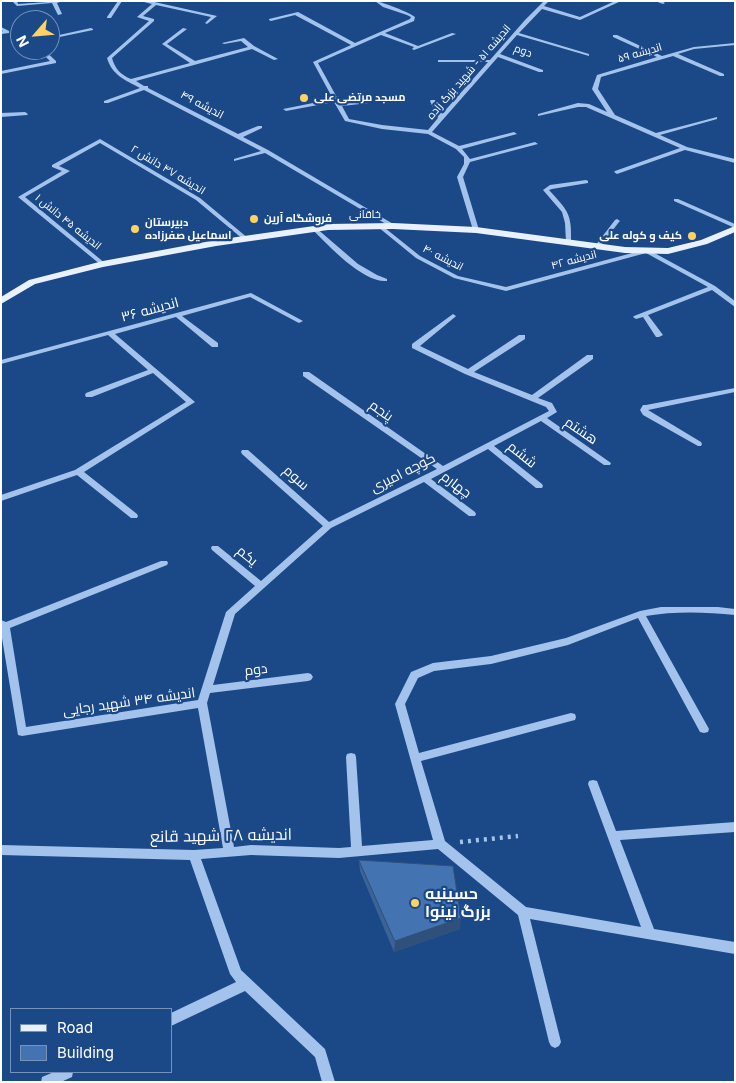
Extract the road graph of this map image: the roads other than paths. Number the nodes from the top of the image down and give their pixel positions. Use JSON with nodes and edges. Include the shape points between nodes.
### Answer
{"nodes":[{"id":1,"x":14,"y":1,"type":"edge"},
{"id":2,"x":61,"y":1,"type":"edge"},
{"id":3,"x":120,"y":1,"type":"edge"},
{"id":4,"x":142,"y":1,"type":"edge"},
{"id":5,"x":377,"y":1,"type":"edge"},
{"id":6,"x":547,"y":1,"type":"edge"},
{"id":7,"x":619,"y":1,"type":"edge"},
{"id":8,"x":657,"y":1,"type":"edge"},
{"id":9,"x":54,"y":2,"type":"edge"},
{"id":10,"x":155,"y":4,"type":"junction"},
{"id":11,"x":663,"y":4,"type":"dead end"},
{"id":12,"x":541,"y":7,"type":"junction"},
{"id":13,"x":110,"y":17,"type":"dead end"},
{"id":14,"x":271,"y":20,"type":"dead end"},
{"id":15,"x":207,"y":23,"type":"dead end"},
{"id":16,"x":1,"y":28,"type":"edge"},
{"id":17,"x":91,"y":29,"type":"dead end"},
{"id":18,"x":186,"y":29,"type":"dead end"},
{"id":19,"x":1,"y":33,"type":"edge"},
{"id":20,"x":380,"y":33,"type":"junction"},
{"id":21,"x":516,"y":33,"type":"junction"},
{"id":22,"x":454,"y":34,"type":"dead end"},
{"id":23,"x":60,"y":36,"type":"edge"},
{"id":24,"x":615,"y":36,"type":"dead end"},
{"id":25,"x":224,"y":43,"type":"dead end"},
{"id":26,"x":354,"y":44,"type":"junction"},
{"id":27,"x":735,"y":44,"type":"edge"},
{"id":28,"x":252,"y":47,"type":"junction"},
{"id":29,"x":673,"y":54,"type":"junction"},
{"id":30,"x":497,"y":55,"type":"junction"},
{"id":31,"x":587,"y":55,"type":"dead end"},
{"id":32,"x":662,"y":58,"type":"junction"},
{"id":33,"x":276,"y":59,"type":"dead end"},
{"id":34,"x":52,"y":60,"type":"edge"},
{"id":35,"x":440,"y":61,"type":"dead end"},
{"id":36,"x":491,"y":61,"type":"junction"},
{"id":37,"x":194,"y":64,"type":"junction"},
{"id":38,"x":542,"y":71,"type":"dead end"},
{"id":39,"x":1,"y":73,"type":"edge"},
{"id":40,"x":722,"y":75,"type":"dead end"},
{"id":41,"x":131,"y":80,"type":"junction"},
{"id":42,"x":146,"y":87,"type":"junction"},
{"id":43,"x":369,"y":101,"type":"dead end"},
{"id":44,"x":433,"y":101,"type":"dead end"},
{"id":45,"x":106,"y":102,"type":"dead end"},
{"id":46,"x":337,"y":103,"type":"junction"},
{"id":47,"x":286,"y":110,"type":"dead end"},
{"id":48,"x":26,"y":114,"type":"dead end"},
{"id":49,"x":540,"y":115,"type":"dead end"},
{"id":50,"x":1,"y":116,"type":"edge"},
{"id":51,"x":441,"y":118,"type":"junction"},
{"id":52,"x":614,"y":118,"type":"junction"},
{"id":53,"x":714,"y":118,"type":"dead end"},
{"id":54,"x":260,"y":127,"type":"dead end"},
{"id":55,"x":429,"y":132,"type":"junction"},
{"id":56,"x":514,"y":134,"type":"dead end"},
{"id":57,"x":655,"y":135,"type":"junction"},
{"id":58,"x":237,"y":137,"type":"junction"},
{"id":59,"x":100,"y":141,"type":"joint"},
{"id":60,"x":535,"y":144,"type":"dead end"},
{"id":61,"x":458,"y":148,"type":"junction"},
{"id":62,"x":685,"y":148,"type":"junction"},
{"id":63,"x":266,"y":150,"type":"junction"},
{"id":64,"x":236,"y":160,"type":"dead end"},
{"id":65,"x":735,"y":161,"type":"edge"},
{"id":66,"x":467,"y":162,"type":"junction"},
{"id":67,"x":617,"y":172,"type":"dead end"},
{"id":68,"x":586,"y":182,"type":"dead end"},
{"id":69,"x":676,"y":200,"type":"dead end"},
{"id":70,"x":617,"y":221,"type":"dead end"},
{"id":71,"x":380,"y":226,"type":"junction"},
{"id":72,"x":393,"y":226,"type":"junction"},
{"id":73,"x":735,"y":228,"type":"edge"},
{"id":74,"x":315,"y":229,"type":"junction"},
{"id":75,"x":476,"y":230,"type":"junction"},
{"id":76,"x":246,"y":239,"type":"junction"},
{"id":77,"x":568,"y":241,"type":"junction"},
{"id":78,"x":597,"y":247,"type":"junction"},
{"id":79,"x":647,"y":251,"type":"junction"},
{"id":80,"x":103,"y":264,"type":"junction"},
{"id":81,"x":385,"y":280,"type":"dead end"},
{"id":82,"x":713,"y":287,"type":"junction"},
{"id":83,"x":506,"y":289,"type":"joint"},
{"id":84,"x":1,"y":301,"type":"edge"},
{"id":85,"x":735,"y":305,"type":"edge"},
{"id":86,"x":644,"y":314,"type":"junction"},
{"id":87,"x":176,"y":315,"type":"junction"},
{"id":88,"x":454,"y":316,"type":"dead end"},
{"id":89,"x":636,"y":317,"type":"dead end"},
{"id":90,"x":299,"y":322,"type":"dead end"},
{"id":91,"x":110,"y":333,"type":"junction"},
{"id":92,"x":659,"y":335,"type":"dead end"},
{"id":93,"x":522,"y":338,"type":"dead end"},
{"id":94,"x":215,"y":345,"type":"dead end"},
{"id":95,"x":590,"y":358,"type":"dead end"},
{"id":96,"x":1,"y":362,"type":"edge"},
{"id":97,"x":154,"y":370,"type":"junction"},
{"id":98,"x":468,"y":372,"type":"junction"},
{"id":99,"x":306,"y":374,"type":"dead end"},
{"id":100,"x":735,"y":390,"type":"edge"},
{"id":101,"x":90,"y":395,"type":"dead end"},
{"id":102,"x":532,"y":399,"type":"junction"},
{"id":103,"x":541,"y":418,"type":"junction"},
{"id":104,"x":698,"y":444,"type":"dead end"},
{"id":105,"x":489,"y":446,"type":"junction"},
{"id":106,"x":245,"y":452,"type":"dead end"},
{"id":107,"x":607,"y":464,"type":"dead end"},
{"id":108,"x":442,"y":469,"type":"junction"},
{"id":109,"x":78,"y":472,"type":"junction"},
{"id":110,"x":424,"y":478,"type":"junction"},
{"id":111,"x":539,"y":486,"type":"dead end"},
{"id":112,"x":1,"y":498,"type":"edge"},
{"id":113,"x":472,"y":514,"type":"dead end"},
{"id":114,"x":134,"y":516,"type":"dead end"},
{"id":115,"x":328,"y":526,"type":"junction"},
{"id":116,"x":215,"y":548,"type":"dead end"},
{"id":117,"x":164,"y":563,"type":"dead end"},
{"id":118,"x":261,"y":586,"type":"junction"},
{"id":119,"x":735,"y":612,"type":"edge"},
{"id":120,"x":640,"y":614,"type":"junction"},
{"id":121,"x":3,"y":624,"type":"edge"},
{"id":122,"x":308,"y":677,"type":"dead end"},
{"id":123,"x":206,"y":690,"type":"junction"},
{"id":124,"x":202,"y":703,"type":"junction"},
{"id":125,"x":571,"y":717,"type":"dead end"},
{"id":126,"x":704,"y":730,"type":"dead end"},
{"id":127,"x":351,"y":757,"type":"dead end"},
{"id":128,"x":415,"y":758,"type":"junction"},
{"id":129,"x":593,"y":784,"type":"dead end"},
{"id":130,"x":735,"y":827,"type":"edge"},
{"id":131,"x":613,"y":836,"type":"junction"},
{"id":132,"x":440,"y":844,"type":"junction"},
{"id":133,"x":1,"y":850,"type":"edge"},
{"id":134,"x":230,"y":852,"type":"junction"},
{"id":135,"x":357,"y":852,"type":"junction"},
{"id":136,"x":194,"y":855,"type":"junction"},
{"id":137,"x":524,"y":912,"type":"junction"},
{"id":138,"x":650,"y":934,"type":"junction"},
{"id":139,"x":734,"y":947,"type":"edge"},
{"id":140,"x":246,"y":984,"type":"junction"},
{"id":141,"x":172,"y":1020,"type":"edge"},
{"id":142,"x":555,"y":1042,"type":"dead end"},
{"id":143,"x":65,"y":1073,"type":"edge"},
{"id":144,"x":327,"y":1081,"type":"edge"},
{"id":145,"x":47,"y":1082,"type":"edge"}],
"edges":[{"from":1,"to":9,"type":"street","via":[[17,5]]},
{"from":2,"to":9,"type":"street"},
{"from":3,"to":13,"type":"street"},
{"from":4,"to":10,"type":"street"},
{"from":5,"to":20,"type":"street","via":[[413,17]]},
{"from":6,"to":12,"type":"street","name":"اندیشه ۵۱ - شهید بزرگ زاده"},
{"from":7,"to":12,"type":"street","via":[[580,19]]},
{"from":8,"to":11,"type":"street"},
{"from":10,"to":15,"type":"street","via":[[215,16]]},
{"from":10,"to":41,"type":"street","name":"اندیشه ۴۹","via":[[140,17],[152,20],[109,58],[116,73]]},
{"from":12,"to":21,"type":"street","name":"اندیشه ۵۱ - شهید بزرگ زاده"},
{"from":14,"to":26,"type":"street","via":[[296,13]]},
{"from":16,"to":19,"type":"street","via":[[7,32]]},
{"from":17,"to":23,"type":"street"},
{"from":18,"to":37,"type":"street","via":[[164,44]]},
{"from":20,"to":22,"type":"street","via":[[416,48]]},
{"from":20,"to":26,"type":"street"},
{"from":21,"to":30,"type":"street","name":"اندیشه ۵۱ - شهید بزرگ زاده"},
{"from":21,"to":31,"type":"street"},
{"from":24,"to":32,"type":"street"},
{"from":25,"to":28,"type":"street","via":[[242,39]]},
{"from":26,"to":46,"type":"street","via":[[315,62]]},
{"from":27,"to":29,"type":"street","name":"اندیشه ۵۹","via":[[694,48]]},
{"from":28,"to":33,"type":"street"},
{"from":28,"to":37,"type":"street"},
{"from":29,"to":32,"type":"street","name":"اندیشه ۵۹"},
{"from":29,"to":40,"type":"street"},
{"from":30,"to":36,"type":"street","name":"اندیشه ۵۱ - شهید بزرگ زاده"},
{"from":30,"to":38,"type":"street","name":"دوم"},
{"from":32,"to":52,"type":"street","name":"اندیشه ۵۹","via":[[599,76],[595,89]]},
{"from":34,"to":39,"type":"street","via":[[54,62]]},
{"from":35,"to":36,"type":"street"},
{"from":36,"to":51,"type":"street","name":"اندیشه ۵۱ - شهید بزرگ زاده"},
{"from":37,"to":41,"type":"street"},
{"from":41,"to":42,"type":"street","name":"اندیشه ۴۹"},
{"from":42,"to":45,"type":"street"},
{"from":42,"to":58,"type":"street","name":"اندیشه ۴۹"},
{"from":43,"to":46,"type":"street"},
{"from":44,"to":51,"type":"street"},
{"from":46,"to":47,"type":"street"},
{"from":46,"to":55,"type":"street","via":[[345,118],[353,122]]},
{"from":48,"to":50,"type":"street"},
{"from":49,"to":52,"type":"street","via":[[582,105]]},
{"from":51,"to":55,"type":"street","name":"اندیشه ۵۱ - شهید بزرگ زاده"},
{"from":52,"to":57,"type":"street"},
{"from":53,"to":57,"type":"street"},
{"from":54,"to":58,"type":"street"},
{"from":55,"to":61,"type":"street","name":"اندیشه ۵۱ - شهید بزرگ زاده"},
{"from":56,"to":61,"type":"street"},
{"from":57,"to":62,"type":"street"},
{"from":58,"to":63,"type":"street","name":"اندیشه ۴۹"},
{"from":59,"to":76,"type":"street","name":"اندیشه ۴۷ دانش ۲","via":[[198,199]]},
{"from":59,"to":80,"type":"street","name":"اندیشه ۴۵ دانش ۱","via":[[54,166],[67,171],[20,198]]},
{"from":60,"to":66,"type":"street"},
{"from":61,"to":66,"type":"street","name":"اندیشه ۵۱ - شهید بزرگ زاده","via":[[467,157]]},
{"from":62,"to":65,"type":"street"},
{"from":62,"to":67,"type":"street"},
{"from":63,"to":64,"type":"street"},
{"from":63,"to":72,"type":"street","name":"اندیشه ۴۹"},
{"from":66,"to":75,"type":"street","via":[[460,177]]},
{"from":68,"to":77,"type":"street","via":[[546,190],[567,213]]},
{"from":69,"to":73,"type":"street"},
{"from":70,"to":78,"type":"street"},
{"from":71,"to":72,"type":"main road","name":"خاقانی"},
{"from":71,"to":74,"type":"main road","name":"خاقانی"},
{"from":71,"to":83,"type":"street","name":"اندیشه ۴۰","via":[[418,257],[456,278]]},
{"from":72,"to":75,"type":"main road","name":"خاقانی"},
{"from":73,"to":79,"type":"main road","name":"خاقانی","via":[[691,247]]},
{"from":74,"to":76,"type":"main road","name":"خاقانی"},
{"from":74,"to":81,"type":"street","via":[[336,250],[374,277]]},
{"from":75,"to":77,"type":"main road","name":"خاقانی"},
{"from":76,"to":80,"type":"main road","name":"خاقانی"},
{"from":77,"to":78,"type":"main road","name":"خاقانی"},
{"from":78,"to":79,"type":"main road","name":"خاقانی"},
{"from":79,"to":82,"type":"street"},
{"from":79,"to":83,"type":"street","name":"اندیشه ۴۲"},
{"from":80,"to":84,"type":"main road","name":"خاقانی","via":[[32,282]]},
{"from":82,"to":85,"type":"street"},
{"from":82,"to":86,"type":"street"},
{"from":86,"to":89,"type":"street"},
{"from":86,"to":92,"type":"street"},
{"from":87,"to":90,"type":"street","name":"اندیشه ۳۶","via":[[251,295]]},
{"from":87,"to":91,"type":"street","name":"اندیشه ۳۶"},
{"from":87,"to":94,"type":"street"},
{"from":88,"to":98,"type":"street","via":[[415,346]]},
{"from":91,"to":96,"type":"street","name":"اندیشه ۳۶"},
{"from":91,"to":97,"type":"street"},
{"from":93,"to":98,"type":"street"},
{"from":95,"to":102,"type":"street"},
{"from":97,"to":101,"type":"street"},
{"from":97,"to":109,"type":"street","via":[[191,402]]},
{"from":98,"to":102,"type":"street"},
{"from":99,"to":108,"type":"street","name":"پنجم"},
{"from":100,"to":104,"type":"street","via":[[646,407],[644,410]]},
{"from":102,"to":103,"type":"street","via":[[552,409]]},
{"from":103,"to":105,"type":"street","name":"کوچه امیری"},
{"from":103,"to":107,"type":"street","name":"هشتم"},
{"from":105,"to":108,"type":"street","name":"کوچه امیری"},
{"from":105,"to":111,"type":"street","name":"ششم"},
{"from":106,"to":115,"type":"street","name":"سوم"},
{"from":108,"to":110,"type":"street","name":"کوچه امیری"},
{"from":109,"to":112,"type":"street"},
{"from":109,"to":114,"type":"street"},
{"from":110,"to":113,"type":"street","name":"چهارم"},
{"from":110,"to":115,"type":"street","name":"کوچه امیری"},
{"from":115,"to":118,"type":"street","name":"کوچه امیری"},
{"from":116,"to":118,"type":"street","name":"یکم"},
{"from":117,"to":121,"type":"street"},
{"from":118,"to":123,"type":"street","name":"کوچه امیری","via":[[231,612]]},
{"from":119,"to":120,"type":"street","via":[[661,610]]},
{"from":120,"to":126,"type":"street"},
{"from":120,"to":128,"type":"street","via":[[568,642],[491,660],[433,667],[414,675],[400,704]]},
{"from":121,"to":124,"type":"street","name":"اندیشه ۳۴ شهید رجایی","via":[[22,732]]},
{"from":122,"to":123,"type":"street","name":"دوم"},
{"from":123,"to":124,"type":"street","name":"کوچه امیری"},
{"from":124,"to":134,"type":"street","name":"اندیشه ۳۴ شهید رجایی"},
{"from":125,"to":128,"type":"street"},
{"from":127,"to":135,"type":"street"},
{"from":128,"to":132,"type":"street"},
{"from":129,"to":131,"type":"street"},
{"from":130,"to":131,"type":"street"},
{"from":131,"to":138,"type":"street"},
{"from":132,"to":135,"type":"street","name":"اندیشه ۲۸ شهید قانع"},
{"from":132,"to":137,"type":"street"},
{"from":133,"to":136,"type":"street","name":"اندیشه ۲۸ شهید قانع"},
{"from":134,"to":135,"type":"street","name":"اندیشه ۲۸ شهید قانع"},
{"from":134,"to":136,"type":"street","name":"اندیشه ۲۸ شهید قانع"},
{"from":136,"to":140,"type":"street","via":[[236,974]]},
{"from":137,"to":138,"type":"street"},
{"from":137,"to":142,"type":"street"},
{"from":138,"to":139,"type":"street"},
{"from":140,"to":141,"type":"street"},
{"from":140,"to":144,"type":"street","via":[[320,1053]]},
{"from":143,"to":145,"type":"street"}]}
